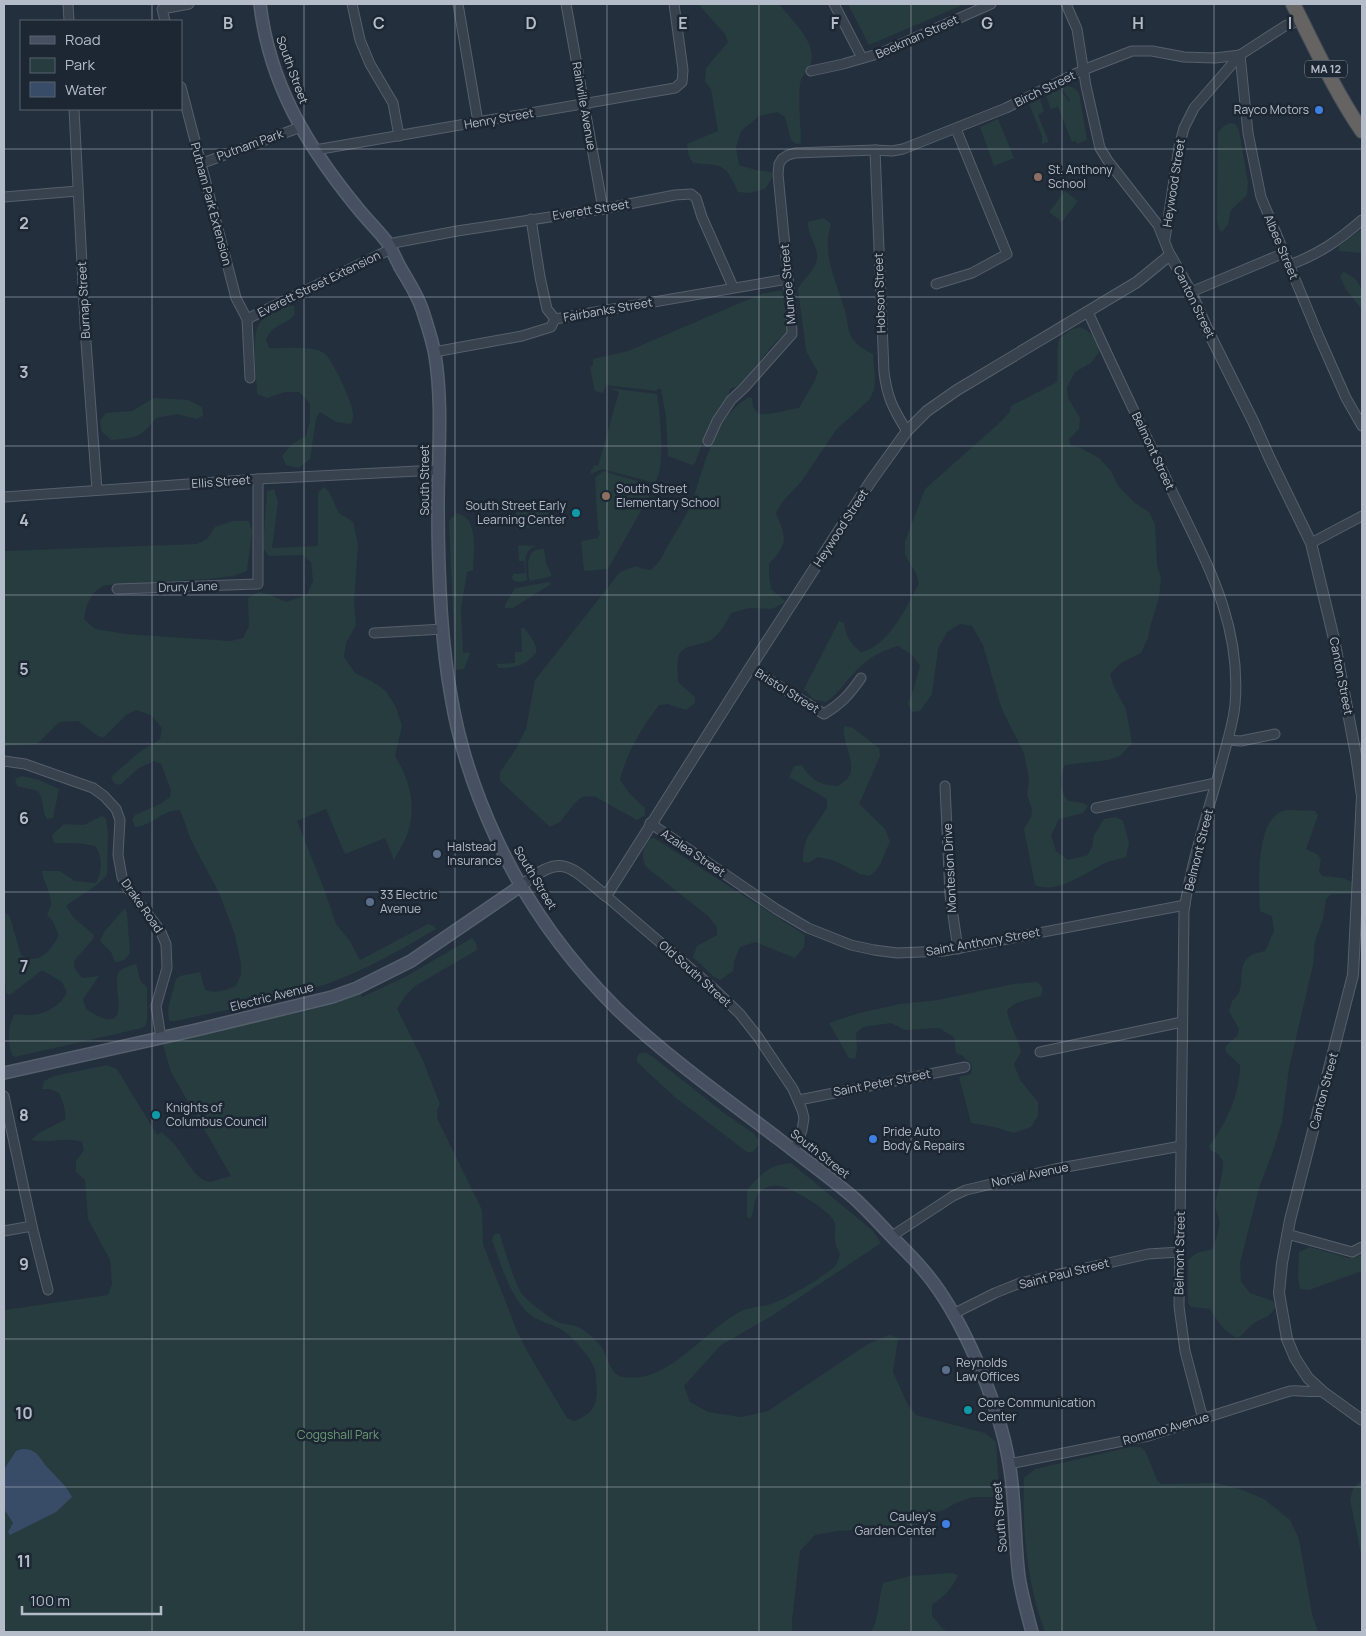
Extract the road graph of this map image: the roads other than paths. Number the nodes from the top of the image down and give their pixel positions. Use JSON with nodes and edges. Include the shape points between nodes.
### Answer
{"nodes":[{"id":1,"x":68,"y":4,"type":"edge"},
{"id":2,"x":189,"y":4,"type":"edge"},
{"id":3,"x":260,"y":4,"type":"edge"},
{"id":4,"x":352,"y":4,"type":"edge"},
{"id":5,"x":458,"y":4,"type":"edge"},
{"id":6,"x":566,"y":4,"type":"edge"},
{"id":7,"x":674,"y":4,"type":"edge"},
{"id":8,"x":834,"y":4,"type":"edge"},
{"id":9,"x":991,"y":4,"type":"edge"},
{"id":10,"x":1066,"y":4,"type":"edge"},
{"id":11,"x":1293,"y":4,"type":"edge"},
{"id":12,"x":69,"y":20,"type":"edge"},
{"id":13,"x":165,"y":20,"type":"edge"},
{"id":14,"x":1301,"y":20,"type":"junction"},
{"id":15,"x":1240,"y":56,"type":"junction"},
{"id":16,"x":862,"y":58,"type":"junction"},
{"id":17,"x":1083,"y":70,"type":"junction"},
{"id":18,"x":811,"y":71,"type":"dead end"},
{"id":19,"x":182,"y":91,"type":"edge"},
{"id":20,"x":584,"y":104,"type":"junction"},
{"id":21,"x":74,"y":110,"type":"edge"},
{"id":22,"x":478,"y":122,"type":"junction"},
{"id":23,"x":301,"y":127,"type":"junction"},
{"id":24,"x":956,"y":129,"type":"junction"},
{"id":25,"x":1362,"y":131,"type":"edge"},
{"id":26,"x":399,"y":136,"type":"junction"},
{"id":27,"x":314,"y":150,"type":"junction"},
{"id":28,"x":876,"y":150,"type":"junction"},
{"id":29,"x":783,"y":158,"type":"joint"},
{"id":30,"x":200,"y":164,"type":"junction"},
{"id":31,"x":78,"y":191,"type":"junction"},
{"id":32,"x":4,"y":197,"type":"edge"},
{"id":33,"x":603,"y":209,"type":"junction"},
{"id":34,"x":532,"y":219,"type":"junction"},
{"id":35,"x":1362,"y":220,"type":"edge"},
{"id":36,"x":1165,"y":240,"type":"junction"},
{"id":37,"x":390,"y":246,"type":"junction"},
{"id":38,"x":1284,"y":253,"type":"junction"},
{"id":39,"x":1170,"y":255,"type":"junction"},
{"id":40,"x":1289,"y":265,"type":"junction"},
{"id":41,"x":787,"y":279,"type":"junction"},
{"id":42,"x":936,"y":284,"type":"dead end"},
{"id":43,"x":734,"y":287,"type":"junction"},
{"id":44,"x":1191,"y":292,"type":"junction"},
{"id":45,"x":1088,"y":312,"type":"junction"},
{"id":46,"x":247,"y":319,"type":"junction"},
{"id":47,"x":555,"y":319,"type":"junction"},
{"id":48,"x":434,"y":352,"type":"junction"},
{"id":49,"x":250,"y":378,"type":"dead end"},
{"id":50,"x":1362,"y":426,"type":"edge"},
{"id":51,"x":907,"y":430,"type":"junction"},
{"id":52,"x":708,"y":441,"type":"dead end"},
{"id":53,"x":438,"y":470,"type":"junction"},
{"id":54,"x":258,"y":479,"type":"junction"},
{"id":55,"x":97,"y":490,"type":"junction"},
{"id":56,"x":4,"y":497,"type":"edge"},
{"id":57,"x":1362,"y":516,"type":"edge"},
{"id":58,"x":1311,"y":543,"type":"junction"},
{"id":59,"x":117,"y":590,"type":"dead end"},
{"id":60,"x":443,"y":629,"type":"junction"},
{"id":61,"x":374,"y":633,"type":"dead end"},
{"id":62,"x":750,"y":668,"type":"junction"},
{"id":63,"x":861,"y":678,"type":"dead end"},
{"id":64,"x":1275,"y":734,"type":"dead end"},
{"id":65,"x":1228,"y":740,"type":"junction"},
{"id":66,"x":4,"y":760,"type":"edge"},
{"id":67,"x":1216,"y":783,"type":"junction"},
{"id":68,"x":945,"y":786,"type":"dead end"},
{"id":69,"x":1096,"y":808,"type":"dead end"},
{"id":70,"x":650,"y":823,"type":"junction"},
{"id":71,"x":737,"y":882,"type":"joint"},
{"id":72,"x":522,"y":885,"type":"junction"},
{"id":73,"x":606,"y":896,"type":"junction"},
{"id":74,"x":1185,"y":905,"type":"junction"},
{"id":75,"x":958,"y":949,"type":"junction"},
{"id":76,"x":1182,"y":1022,"type":"junction"},
{"id":77,"x":160,"y":1038,"type":"junction"},
{"id":78,"x":1040,"y":1052,"type":"dead end"},
{"id":79,"x":965,"y":1067,"type":"dead end"},
{"id":80,"x":4,"y":1073,"type":"edge"},
{"id":81,"x":4,"y":1096,"type":"edge"},
{"id":82,"x":799,"y":1100,"type":"junction"},
{"id":83,"x":1181,"y":1146,"type":"junction"},
{"id":84,"x":794,"y":1152,"type":"junction"},
{"id":85,"x":32,"y":1226,"type":"junction"},
{"id":86,"x":4,"y":1231,"type":"edge"},
{"id":87,"x":1288,"y":1234,"type":"junction"},
{"id":88,"x":892,"y":1236,"type":"junction"},
{"id":89,"x":1362,"y":1248,"type":"edge"},
{"id":90,"x":1180,"y":1252,"type":"junction"},
{"id":91,"x":48,"y":1290,"type":"dead end"},
{"id":92,"x":953,"y":1314,"type":"junction"},
{"id":93,"x":1322,"y":1391,"type":"junction"},
{"id":94,"x":1203,"y":1419,"type":"junction"},
{"id":95,"x":1362,"y":1420,"type":"edge"},
{"id":96,"x":1009,"y":1464,"type":"junction"},
{"id":97,"x":1032,"y":1632,"type":"edge"}],
"edges":[{"from":1,"to":12,"type":"street"},
{"from":2,"to":13,"type":"street","via":[[162,9]]},
{"from":3,"to":23,"type":"main road","name":"South Street","via":[[275,69],[287,102]]},
{"from":4,"to":26,"type":"street","via":[[360,40],[393,104]]},
{"from":5,"to":22,"type":"street"},
{"from":6,"to":20,"type":"street","name":"Rainville Avenue"},
{"from":7,"to":20,"type":"street","name":"Henry Street","via":[[682,84],[670,90]]},
{"from":8,"to":16,"type":"street"},
{"from":9,"to":16,"type":"street","name":"Beekman Street","via":[[881,53]]},
{"from":10,"to":17,"type":"street","via":[[1077,28]]},
{"from":11,"to":14,"type":"highway","number":"MA 12"},
{"from":14,"to":15,"type":"street","name":"Birch Street","via":[[1285,26]]},
{"from":14,"to":25,"type":"highway","number":"MA 12"},
{"from":15,"to":17,"type":"street","name":"Birch Street","via":[[1184,57],[1132,50]]},
{"from":15,"to":36,"type":"street","name":"Heywood Street","via":[[1194,108],[1184,128]]},
{"from":15,"to":38,"type":"street","name":"Albee Street","via":[[1255,174]]},
{"from":16,"to":18,"type":"street","name":"Beekman Street"},
{"from":17,"to":24,"type":"street","name":"Birch Street"},
{"from":17,"to":36,"type":"street","via":[[1100,148],[1158,225]]},
{"from":19,"to":30,"type":"street","name":"Putnam Park Extension"},
{"from":20,"to":22,"type":"street","name":"Henry Street"},
{"from":20,"to":33,"type":"street","name":"Rainville Avenue"},
{"from":21,"to":31,"type":"street","name":"Burnap Street"},
{"from":22,"to":26,"type":"street","name":"Henry Street"},
{"from":23,"to":27,"type":"main road","name":"South Street"},
{"from":23,"to":30,"type":"street","name":"Putnam Park"},
{"from":24,"to":28,"type":"street","name":"Birch Street","via":[[903,149]]},
{"from":24,"to":42,"type":"street","via":[[1007,254],[972,273]]},
{"from":26,"to":27,"type":"street","name":"Henry Street"},
{"from":27,"to":37,"type":"main road","name":"South Street"},
{"from":28,"to":29,"type":"street","name":"Birch Street","via":[[795,153]]},
{"from":28,"to":51,"type":"street","name":"Hobson Street","via":[[886,391],[892,408]]},
{"from":29,"to":41,"type":"street","name":"Munroe Street","via":[[778,174]]},
{"from":30,"to":46,"type":"street","name":"Putnam Park Extension","via":[[236,298]]},
{"from":31,"to":32,"type":"street"},
{"from":31,"to":55,"type":"street","name":"Burnap Street"},
{"from":33,"to":34,"type":"street","name":"Everett Street"},
{"from":33,"to":43,"type":"street","name":"Everett Street","via":[[675,195],[694,195]]},
{"from":34,"to":37,"type":"street","name":"Everett Street"},
{"from":34,"to":47,"type":"street","via":[[546,301]]},
{"from":35,"to":40,"type":"street","via":[[1321,252]]},
{"from":36,"to":39,"type":"street"},
{"from":37,"to":46,"type":"street","name":"Everett Street Extension"},
{"from":37,"to":48,"type":"main road","name":"South Street","via":[[418,300]]},
{"from":38,"to":40,"type":"street","name":"Albee Street"},
{"from":38,"to":44,"type":"street"},
{"from":39,"to":44,"type":"street","name":"Canton Street"},
{"from":39,"to":45,"type":"street","name":"Heywood Street","via":[[1137,282]]},
{"from":40,"to":50,"type":"street","name":"Albee Street","via":[[1342,389]]},
{"from":41,"to":43,"type":"street","name":"Fairbanks Street"},
{"from":41,"to":52,"type":"street","name":"Munroe Street","via":[[791,337],[731,400]]},
{"from":43,"to":47,"type":"street","name":"Fairbanks Street"},
{"from":44,"to":58,"type":"street","name":"Canton Street"},
{"from":45,"to":51,"type":"street","name":"Heywood Street","via":[[957,390]]},
{"from":45,"to":65,"type":"street","name":"Belmont Street","via":[[1199,544],[1226,613],[1235,671],[1234,706]]},
{"from":46,"to":49,"type":"street"},
{"from":47,"to":48,"type":"street","name":"Fairbanks Street","via":[[551,327],[522,336]]},
{"from":48,"to":53,"type":"main road","name":"South Street","via":[[438,391]]},
{"from":51,"to":62,"type":"street","name":"Heywood Street"},
{"from":53,"to":54,"type":"street","name":"Ellis Street"},
{"from":53,"to":60,"type":"main road","name":"South Street"},
{"from":54,"to":55,"type":"street","name":"Ellis Street"},
{"from":54,"to":59,"type":"street","name":"Drury Lane","via":[[258,584]]},
{"from":55,"to":56,"type":"street","name":"Ellis Street"},
{"from":57,"to":58,"type":"street"},
{"from":58,"to":87,"type":"street","name":"Canton Street","via":[[1356,755],[1362,796],[1361,847],[1353,975]]},
{"from":60,"to":61,"type":"street"},
{"from":60,"to":72,"type":"main road","name":"South Street","via":[[451,698],[461,741],[497,840]]},
{"from":62,"to":63,"type":"street","name":"Bristol Street","via":[[824,714],[847,698]]},
{"from":62,"to":70,"type":"street","name":"Heywood Street"},
{"from":64,"to":65,"type":"street","via":[[1241,741]]},
{"from":65,"to":67,"type":"street","name":"Belmont Street"},
{"from":66,"to":77,"type":"street","name":"Drake Road","via":[[93,788],[116,809],[120,820],[118,855],[122,877],[160,930],[166,944],[167,968],[156,1006]]},
{"from":67,"to":69,"type":"street"},
{"from":67,"to":74,"type":"street","name":"Belmont Street"},
{"from":68,"to":75,"type":"street","name":"Montesion Drive","via":[[950,895]]},
{"from":70,"to":71,"type":"street","name":"Azalea Street"},
{"from":70,"to":73,"type":"street","name":"Heywood Street"},
{"from":71,"to":75,"type":"street","name":"Saint Anthony Street","via":[[808,928],[851,945],[898,953]]},
{"from":72,"to":73,"type":"street","name":"Old South Street","via":[[547,868],[562,866],[579,874]]},
{"from":72,"to":77,"type":"main road","name":"Electric Avenue","via":[[411,961],[357,988],[332,997]]},
{"from":72,"to":84,"type":"main road","name":"South Street","via":[[562,945],[620,1012]]},
{"from":73,"to":82,"type":"street","name":"Old South Street","via":[[740,1014],[776,1062]]},
{"from":74,"to":75,"type":"street","name":"Saint Anthony Street"},
{"from":74,"to":76,"type":"street","name":"Belmont Street"},
{"from":76,"to":78,"type":"street"},
{"from":76,"to":83,"type":"street","name":"Belmont Street"},
{"from":77,"to":80,"type":"main road","name":"Electric Avenue"},
{"from":79,"to":82,"type":"street","name":"Saint Peter Street"},
{"from":81,"to":85,"type":"street"},
{"from":82,"to":84,"type":"street","name":"Old South Street","via":[[804,1118]]},
{"from":83,"to":88,"type":"street","name":"Norval Avenue","via":[[1055,1169],[966,1190]]},
{"from":83,"to":90,"type":"street","name":"Belmont Street"},
{"from":84,"to":88,"type":"main road","name":"South Street","via":[[856,1200]]},
{"from":85,"to":86,"type":"street"},
{"from":85,"to":91,"type":"street"},
{"from":87,"to":89,"type":"street","via":[[1352,1252]]},
{"from":87,"to":93,"type":"street","name":"Canton Street","via":[[1280,1280],[1284,1324],[1296,1358],[1308,1378]]},
{"from":88,"to":92,"type":"main road","name":"South Street","via":[[920,1265]]},
{"from":90,"to":92,"type":"street","name":"Saint Paul Street","via":[[1148,1254],[1020,1283]]},
{"from":90,"to":94,"type":"street","name":"Belmont Street","via":[[1180,1322],[1184,1351]]},
{"from":92,"to":96,"type":"main road","name":"South Street","via":[[996,1413]]},
{"from":93,"to":94,"type":"street","name":"Romano Avenue","via":[[1290,1391]]},
{"from":93,"to":95,"type":"street","name":"Canton Street"},
{"from":94,"to":96,"type":"street","name":"Romano Avenue","via":[[1148,1436]]},
{"from":96,"to":97,"type":"main road","name":"South Street","via":[[1019,1575]]}]}
